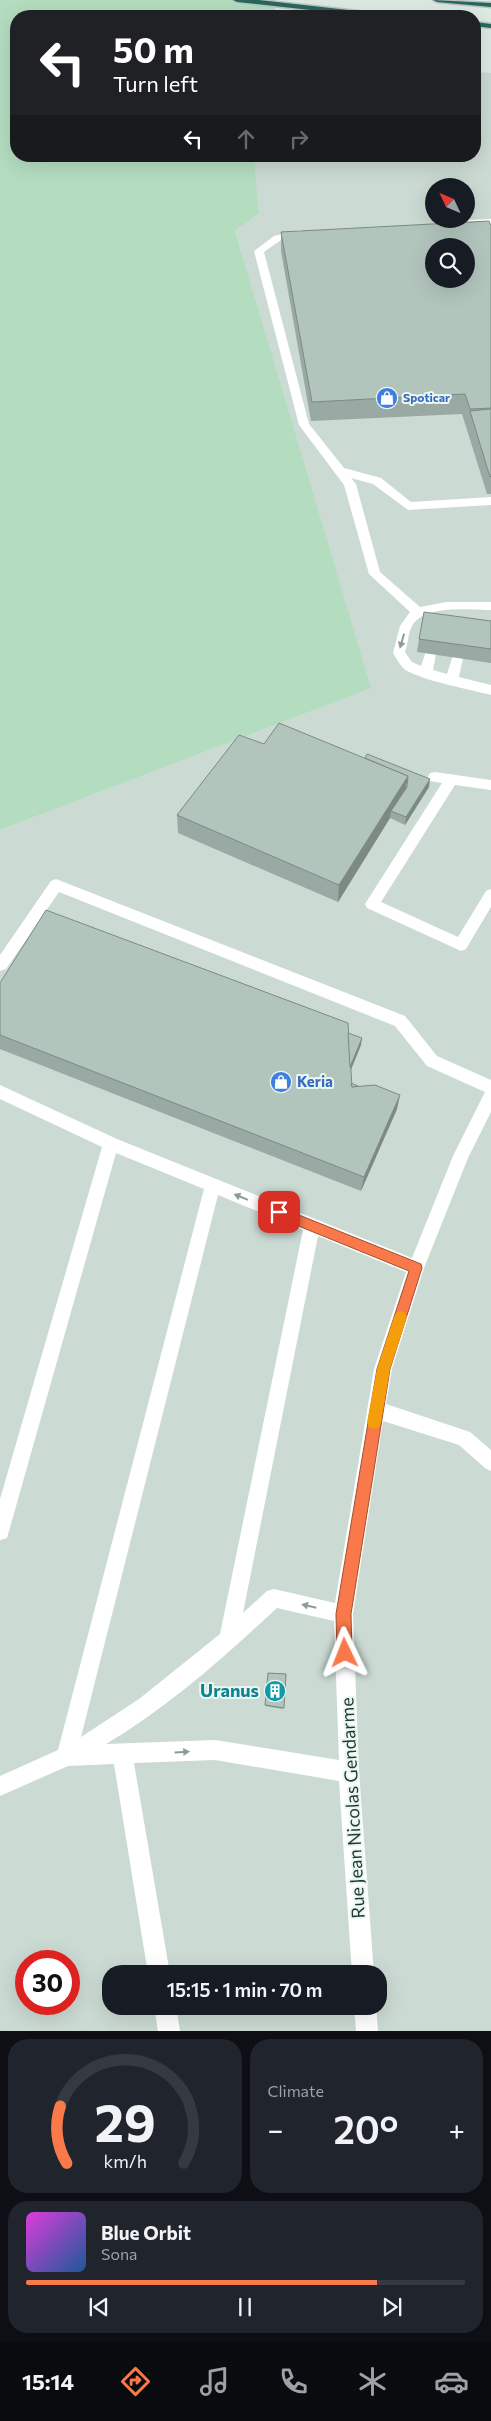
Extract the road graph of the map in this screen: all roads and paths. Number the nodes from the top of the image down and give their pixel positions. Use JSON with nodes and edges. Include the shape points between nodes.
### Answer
{"nodes":[{"id":1,"x":237,"y":0,"type":"edge"},
{"id":2,"x":437,"y":0,"type":"edge"},
{"id":3,"x":491,"y":5,"type":"edge"},
{"id":4,"x":329,"y":10,"type":"edge"},
{"id":5,"x":491,"y":222,"type":"edge"},
{"id":6,"x":475,"y":223,"type":"edge"},
{"id":7,"x":313,"y":232,"type":"edge"},
{"id":8,"x":340,"y":471,"type":"junction"},
{"id":9,"x":491,"y":501,"type":"edge"},
{"id":10,"x":476,"y":606,"type":"junction"},
{"id":11,"x":491,"y":606,"type":"edge"},
{"id":12,"x":449,"y":607,"type":"junction"},
{"id":13,"x":418,"y":612,"type":"junction"},
{"id":14,"x":464,"y":617,"type":"edge"},
{"id":15,"x":436,"y":622,"type":"edge"},
{"id":16,"x":430,"y":654,"type":"edge"},
{"id":17,"x":457,"y":658,"type":"edge"},
{"id":18,"x":423,"y":672,"type":"junction"},
{"id":19,"x":449,"y":679,"type":"junction"},
{"id":20,"x":491,"y":690,"type":"edge"},
{"id":21,"x":435,"y":777,"type":"dead end"},
{"id":22,"x":451,"y":780,"type":"junction"},
{"id":23,"x":491,"y":785,"type":"edge"},
{"id":24,"x":491,"y":895,"type":"edge"},
{"id":25,"x":1,"y":965,"type":"edge"},
{"id":26,"x":491,"y":1087,"type":"edge"},
{"id":27,"x":0,"y":1092,"type":"edge"},
{"id":28,"x":491,"y":1096,"type":"edge"},
{"id":29,"x":111,"y":1144,"type":"junction"},
{"id":30,"x":213,"y":1185,"type":"junction"},
{"id":31,"x":312,"y":1226,"type":"junction"},
{"id":32,"x":416,"y":1268,"type":"junction"},
{"id":33,"x":376,"y":1410,"type":"junction"},
{"id":34,"x":491,"y":1462,"type":"edge"},
{"id":35,"x":0,"y":1531,"type":"edge"},
{"id":36,"x":344,"y":1614,"type":"junction"},
{"id":37,"x":228,"y":1641,"type":"junction"},
{"id":38,"x":128,"y":1755,"type":"junction"},
{"id":39,"x":66,"y":1756,"type":"junction"},
{"id":40,"x":349,"y":1772,"type":"junction"},
{"id":41,"x":0,"y":1786,"type":"edge"},
{"id":42,"x":158,"y":1965,"type":"edge"},
{"id":43,"x":362,"y":1965,"type":"edge"},
{"id":44,"x":166,"y":2015,"type":"edge"},
{"id":45,"x":366,"y":2015,"type":"edge"},
{"id":46,"x":169,"y":2031,"type":"edge"},
{"id":47,"x":367,"y":2031,"type":"edge"}],
"edges":[{"from":1,"to":4,"type":"highway"},
{"from":2,"to":3,"type":"highway"},
{"from":5,"to":6,"type":"street"},
{"from":7,"to":8,"type":"street","via":[[284,234],[259,251],[304,425]]},
{"from":8,"to":9,"type":"street","via":[[377,481],[408,506]]},
{"from":8,"to":13,"type":"street","via":[[350,484],[374,574]]},
{"from":10,"to":11,"type":"street"},
{"from":10,"to":12,"type":"street"},
{"from":10,"to":14,"type":"street"},
{"from":12,"to":13,"type":"street"},
{"from":12,"to":15,"type":"street","via":[[437,616]]},
{"from":13,"to":18,"type":"street","one_way":true,"via":[[408,622],[399,653],[408,665]]},
{"from":16,"to":18,"type":"street","via":[[427,669]]},
{"from":17,"to":19,"type":"street","via":[[454,676]]},
{"from":18,"to":19,"type":"street"},
{"from":19,"to":20,"type":"street"},
{"from":21,"to":22,"type":"street"},
{"from":22,"to":23,"type":"street"},
{"from":22,"to":24,"type":"street","via":[[372,904],[461,945]]},
{"from":25,"to":26,"type":"street","via":[[56,885],[400,1021],[432,1061]]},
{"from":27,"to":29,"type":"street"},
{"from":28,"to":32,"type":"street","name":"Rue Jean Nicolas Gendarme","via":[[461,1156]]},
{"from":29,"to":30,"type":"street"},
{"from":29,"to":35,"type":"street"},
{"from":31,"to":30,"type":"street","one_way":true},
{"from":30,"to":39,"type":"street"},
{"from":31,"to":32,"type":"street"},
{"from":31,"to":37,"type":"street"},
{"from":32,"to":33,"type":"street","name":"Rue Jean Nicolas Gendarme","via":[[383,1369]]},
{"from":33,"to":34,"type":"street","via":[[464,1438]]},
{"from":33,"to":36,"type":"street","name":"Rue Jean Nicolas Gendarme"},
{"from":36,"to":37,"type":"street","one_way":true,"via":[[274,1598]]},
{"from":36,"to":40,"type":"street","name":"Rue Jean Nicolas Gendarme"},
{"from":37,"to":39,"type":"street","via":[[124,1721]]},
{"from":38,"to":39,"type":"street"},
{"from":38,"to":40,"type":"street","one_way":true,"via":[[215,1750]]},
{"from":38,"to":42,"type":"street"},
{"from":39,"to":41,"type":"street"},
{"from":40,"to":43,"type":"street","name":"Rue Jean Nicolas Gendarme"},
{"from":44,"to":46,"type":"street"},
{"from":45,"to":47,"type":"street"}]}
